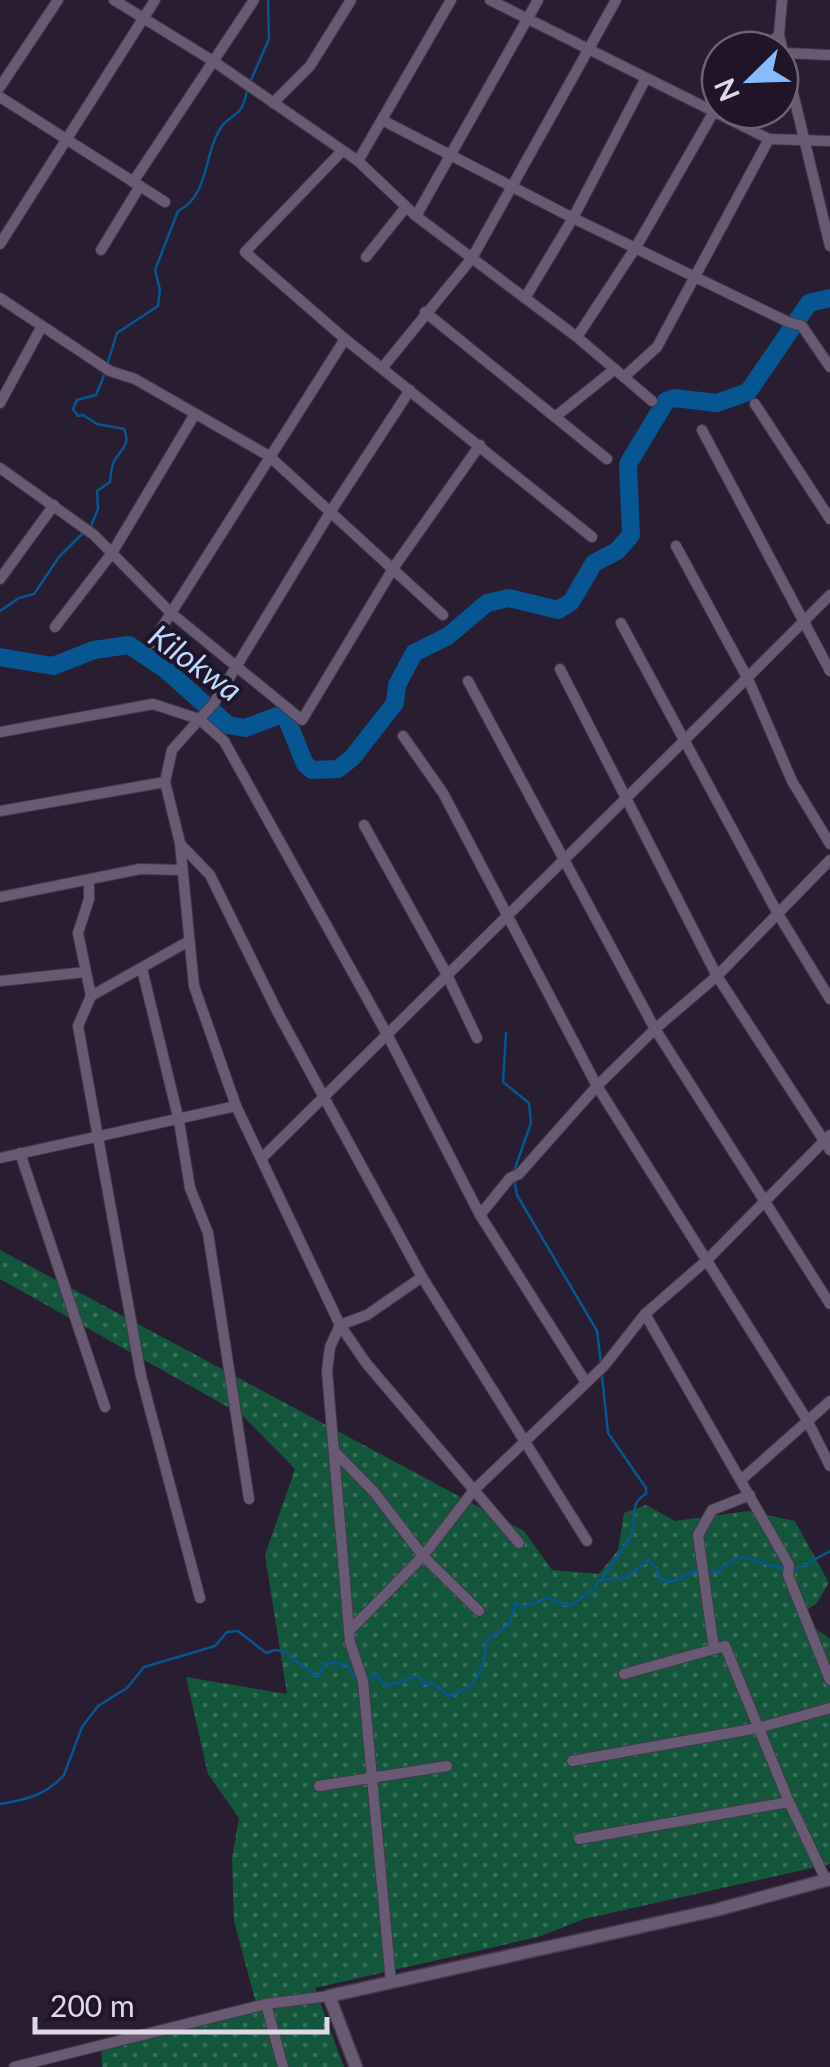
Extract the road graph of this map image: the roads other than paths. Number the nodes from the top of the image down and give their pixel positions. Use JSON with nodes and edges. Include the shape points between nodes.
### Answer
{"nodes":[{"id":1,"x":58,"y":0,"type":"edge"},
{"id":2,"x":114,"y":0,"type":"edge"},
{"id":3,"x":155,"y":0,"type":"edge"},
{"id":4,"x":254,"y":0,"type":"edge"},
{"id":5,"x":351,"y":0,"type":"edge"},
{"id":6,"x":452,"y":0,"type":"edge"},
{"id":7,"x":490,"y":0,"type":"edge"},
{"id":8,"x":538,"y":0,"type":"edge"},
{"id":9,"x":616,"y":0,"type":"edge"},
{"id":10,"x":782,"y":0,"type":"edge"},
{"id":11,"x":144,"y":18,"type":"junction"},
{"id":12,"x":528,"y":20,"type":"junction"},
{"id":13,"x":779,"y":30,"type":"edge"},
{"id":14,"x":589,"y":47,"type":"junction"},
{"id":15,"x":800,"y":54,"type":"edge"},
{"id":16,"x":830,"y":55,"type":"edge"},
{"id":17,"x":213,"y":61,"type":"junction"},
{"id":18,"x":646,"y":78,"type":"junction"},
{"id":19,"x":0,"y":87,"type":"edge"},
{"id":20,"x":0,"y":97,"type":"edge"},
{"id":21,"x":700,"y":100,"type":"edge"},
{"id":22,"x":273,"y":104,"type":"junction"},
{"id":23,"x":382,"y":120,"type":"junction"},
{"id":24,"x":702,"y":130,"type":"edge"},
{"id":25,"x":755,"y":130,"type":"edge"},
{"id":26,"x":800,"y":130,"type":"edge"},
{"id":27,"x":769,"y":139,"type":"junction"},
{"id":28,"x":67,"y":140,"type":"junction"},
{"id":29,"x":830,"y":141,"type":"edge"},
{"id":30,"x":802,"y":142,"type":"junction"},
{"id":31,"x":342,"y":151,"type":"junction"},
{"id":32,"x":452,"y":156,"type":"junction"},
{"id":33,"x":358,"y":161,"type":"junction"},
{"id":34,"x":137,"y":184,"type":"junction"},
{"id":35,"x":512,"y":187,"type":"junction"},
{"id":36,"x":165,"y":202,"type":"dead end"},
{"id":37,"x":406,"y":208,"type":"junction"},
{"id":38,"x":416,"y":216,"type":"junction"},
{"id":39,"x":573,"y":218,"type":"junction"},
{"id":40,"x":827,"y":218,"type":"edge"},
{"id":41,"x":0,"y":244,"type":"edge"},
{"id":42,"x":636,"y":246,"type":"junction"},
{"id":43,"x":830,"y":246,"type":"edge"},
{"id":44,"x":101,"y":250,"type":"dead end"},
{"id":45,"x":366,"y":257,"type":"dead end"},
{"id":46,"x":472,"y":258,"type":"junction"},
{"id":47,"x":695,"y":275,"type":"junction"},
{"id":48,"x":0,"y":298,"type":"edge"},
{"id":49,"x":525,"y":298,"type":"junction"},
{"id":50,"x":425,"y":312,"type":"junction"},
{"id":51,"x":42,"y":326,"type":"junction"},
{"id":52,"x":577,"y":337,"type":"junction"},
{"id":53,"x":345,"y":339,"type":"junction"},
{"id":54,"x":382,"y":367,"type":"junction"},
{"id":55,"x":830,"y":367,"type":"edge"},
{"id":56,"x":620,"y":373,"type":"junction"},
{"id":57,"x":410,"y":390,"type":"junction"},
{"id":58,"x":652,"y":401,"type":"dead end"},
{"id":59,"x":0,"y":403,"type":"edge"},
{"id":60,"x":755,"y":404,"type":"dead end"},
{"id":61,"x":195,"y":414,"type":"junction"},
{"id":62,"x":554,"y":417,"type":"junction"},
{"id":63,"x":702,"y":430,"type":"dead end"},
{"id":64,"x":480,"y":444,"type":"junction"},
{"id":65,"x":269,"y":456,"type":"junction"},
{"id":66,"x":607,"y":459,"type":"dead end"},
{"id":67,"x":0,"y":468,"type":"edge"},
{"id":68,"x":54,"y":506,"type":"junction"},
{"id":69,"x":331,"y":512,"type":"junction"},
{"id":70,"x":830,"y":519,"type":"edge"},
{"id":71,"x":592,"y":537,"type":"dead end"},
{"id":72,"x":676,"y":546,"type":"dead end"},
{"id":73,"x":112,"y":553,"type":"junction"},
{"id":74,"x":394,"y":568,"type":"junction"},
{"id":75,"x":0,"y":579,"type":"edge"},
{"id":76,"x":830,"y":595,"type":"edge"},
{"id":77,"x":172,"y":613,"type":"junction"},
{"id":78,"x":443,"y":614,"type":"dead end"},
{"id":79,"x":621,"y":623,"type":"dead end"},
{"id":80,"x":802,"y":623,"type":"junction"},
{"id":81,"x":55,"y":627,"type":"dead end"},
{"id":82,"x":152,"y":643,"type":"dead end"},
{"id":83,"x":236,"y":666,"type":"junction"},
{"id":84,"x":560,"y":669,"type":"dead end"},
{"id":85,"x":830,"y":671,"type":"edge"},
{"id":86,"x":748,"y":679,"type":"junction"},
{"id":87,"x":468,"y":681,"type":"dead end"},
{"id":88,"x":206,"y":711,"type":"junction"},
{"id":89,"x":0,"y":732,"type":"edge"},
{"id":90,"x":403,"y":736,"type":"dead end"},
{"id":91,"x":685,"y":742,"type":"junction"},
{"id":92,"x":165,"y":782,"type":"junction"},
{"id":93,"x":626,"y":798,"type":"junction"},
{"id":94,"x":0,"y":810,"type":"edge"},
{"id":95,"x":364,"y":825,"type":"dead end"},
{"id":96,"x":180,"y":843,"type":"junction"},
{"id":97,"x":830,"y":844,"type":"edge"},
{"id":98,"x":830,"y":860,"type":"edge"},
{"id":99,"x":566,"y":861,"type":"junction"},
{"id":100,"x":181,"y":870,"type":"junction"},
{"id":101,"x":89,"y":880,"type":"junction"},
{"id":102,"x":0,"y":896,"type":"edge"},
{"id":103,"x":778,"y":914,"type":"junction"},
{"id":104,"x":506,"y":917,"type":"junction"},
{"id":105,"x":188,"y":941,"type":"junction"},
{"id":106,"x":142,"y":969,"type":"junction"},
{"id":107,"x":86,"y":972,"type":"junction"},
{"id":108,"x":446,"y":973,"type":"junction"},
{"id":109,"x":717,"y":976,"type":"junction"},
{"id":110,"x":0,"y":982,"type":"edge"},
{"id":111,"x":91,"y":996,"type":"junction"},
{"id":112,"x":830,"y":999,"type":"edge"},
{"id":113,"x":655,"y":1029,"type":"junction"},
{"id":114,"x":388,"y":1036,"type":"junction"},
{"id":115,"x":477,"y":1038,"type":"dead end"},
{"id":116,"x":597,"y":1086,"type":"junction"},
{"id":117,"x":324,"y":1097,"type":"junction"},
{"id":118,"x":236,"y":1106,"type":"junction"},
{"id":119,"x":179,"y":1121,"type":"junction"},
{"id":120,"x":96,"y":1138,"type":"junction"},
{"id":121,"x":828,"y":1142,"type":"edge"},
{"id":122,"x":20,"y":1154,"type":"junction"},
{"id":123,"x":263,"y":1157,"type":"junction"},
{"id":124,"x":0,"y":1158,"type":"edge"},
{"id":125,"x":764,"y":1201,"type":"junction"},
{"id":126,"x":480,"y":1215,"type":"junction"},
{"id":127,"x":707,"y":1260,"type":"junction"},
{"id":128,"x":422,"y":1277,"type":"junction"},
{"id":129,"x":830,"y":1304,"type":"edge"},
{"id":130,"x":645,"y":1314,"type":"junction"},
{"id":131,"x":340,"y":1325,"type":"junction"},
{"id":132,"x":585,"y":1382,"type":"junction"},
{"id":133,"x":830,"y":1401,"type":"edge"},
{"id":134,"x":104,"y":1407,"type":"dead end"},
{"id":135,"x":806,"y":1420,"type":"junction"},
{"id":136,"x":523,"y":1443,"type":"junction"},
{"id":137,"x":333,"y":1450,"type":"junction"},
{"id":138,"x":830,"y":1466,"type":"edge"},
{"id":139,"x":741,"y":1480,"type":"junction"},
{"id":140,"x":474,"y":1490,"type":"junction"},
{"id":141,"x":750,"y":1494,"type":"junction"},
{"id":142,"x":250,"y":1499,"type":"dead end"},
{"id":143,"x":587,"y":1541,"type":"dead end"},
{"id":144,"x":519,"y":1543,"type":"dead end"},
{"id":145,"x":423,"y":1556,"type":"junction"},
{"id":146,"x":200,"y":1598,"type":"dead end"},
{"id":147,"x":478,"y":1610,"type":"dead end"},
{"id":148,"x":348,"y":1631,"type":"junction"},
{"id":149,"x":714,"y":1648,"type":"junction"},
{"id":150,"x":624,"y":1674,"type":"dead end"},
{"id":151,"x":830,"y":1680,"type":"edge"},
{"id":152,"x":830,"y":1708,"type":"edge"},
{"id":153,"x":758,"y":1728,"type":"junction"},
{"id":154,"x":572,"y":1762,"type":"dead end"},
{"id":155,"x":447,"y":1766,"type":"dead end"},
{"id":156,"x":372,"y":1778,"type":"junction"},
{"id":157,"x":319,"y":1786,"type":"dead end"},
{"id":158,"x":789,"y":1802,"type":"junction"},
{"id":159,"x":579,"y":1839,"type":"dead end"},
{"id":160,"x":828,"y":1879,"type":"edge"},
{"id":161,"x":392,"y":1982,"type":"junction"},
{"id":162,"x":329,"y":1996,"type":"junction"},
{"id":163,"x":266,"y":2004,"type":"junction"},
{"id":164,"x":14,"y":2067,"type":"edge"},
{"id":165,"x":283,"y":2067,"type":"edge"},
{"id":166,"x":356,"y":2067,"type":"edge"}],
"edges":[{"from":1,"to":19,"type":"street"},
{"from":2,"to":11,"type":"street"},
{"from":3,"to":11,"type":"street"},
{"from":4,"to":17,"type":"street"},
{"from":5,"to":22,"type":"street","via":[[310,66]]},
{"from":6,"to":23,"type":"street"},
{"from":7,"to":12,"type":"street"},
{"from":8,"to":12,"type":"street"},
{"from":9,"to":14,"type":"street"},
{"from":10,"to":13,"type":"street"},
{"from":11,"to":17,"type":"street"},
{"from":11,"to":28,"type":"street"},
{"from":12,"to":14,"type":"street"},
{"from":12,"to":32,"type":"street"},
{"from":14,"to":18,"type":"street"},
{"from":14,"to":35,"type":"street"},
{"from":15,"to":16,"type":"street"},
{"from":17,"to":22,"type":"street"},
{"from":17,"to":34,"type":"street"},
{"from":18,"to":21,"type":"street"},
{"from":18,"to":39,"type":"street"},
{"from":20,"to":28,"type":"street"},
{"from":22,"to":31,"type":"street"},
{"from":23,"to":32,"type":"street"},
{"from":23,"to":33,"type":"street"},
{"from":24,"to":42,"type":"street"},
{"from":25,"to":27,"type":"street"},
{"from":26,"to":30,"type":"street"},
{"from":27,"to":30,"type":"street"},
{"from":27,"to":47,"type":"street"},
{"from":28,"to":34,"type":"street"},
{"from":28,"to":41,"type":"street"},
{"from":29,"to":30,"type":"street"},
{"from":30,"to":40,"type":"street"},
{"from":31,"to":33,"type":"street"},
{"from":31,"to":53,"type":"street","via":[[245,252]]},
{"from":32,"to":35,"type":"street"},
{"from":32,"to":38,"type":"street"},
{"from":33,"to":37,"type":"street"},
{"from":34,"to":36,"type":"street"},
{"from":34,"to":44,"type":"street"},
{"from":35,"to":39,"type":"street"},
{"from":35,"to":46,"type":"street"},
{"from":37,"to":38,"type":"street"},
{"from":37,"to":45,"type":"street"},
{"from":38,"to":46,"type":"street"},
{"from":39,"to":42,"type":"street"},
{"from":39,"to":49,"type":"street"},
{"from":40,"to":43,"type":"street"},
{"from":42,"to":47,"type":"street"},
{"from":42,"to":52,"type":"street"},
{"from":46,"to":49,"type":"street"},
{"from":46,"to":50,"type":"street"},
{"from":47,"to":55,"type":"street","via":[[802,326]]},
{"from":47,"to":56,"type":"street","via":[[657,346]]},
{"from":48,"to":51,"type":"street"},
{"from":49,"to":52,"type":"street"},
{"from":50,"to":54,"type":"street"},
{"from":50,"to":62,"type":"street"},
{"from":51,"to":59,"type":"street"},
{"from":51,"to":61,"type":"street","via":[[106,369]]},
{"from":52,"to":56,"type":"street"},
{"from":53,"to":54,"type":"street"},
{"from":53,"to":65,"type":"street"},
{"from":54,"to":57,"type":"street"},
{"from":56,"to":58,"type":"street"},
{"from":56,"to":62,"type":"street"},
{"from":57,"to":64,"type":"street"},
{"from":57,"to":69,"type":"street"},
{"from":60,"to":70,"type":"street"},
{"from":61,"to":65,"type":"street"},
{"from":61,"to":73,"type":"street"},
{"from":62,"to":66,"type":"street"},
{"from":63,"to":80,"type":"street"},
{"from":64,"to":71,"type":"street"},
{"from":64,"to":74,"type":"street"},
{"from":65,"to":69,"type":"street"},
{"from":65,"to":77,"type":"street"},
{"from":67,"to":68,"type":"street"},
{"from":68,"to":73,"type":"street"},
{"from":68,"to":75,"type":"street"},
{"from":69,"to":74,"type":"street"},
{"from":69,"to":83,"type":"street"},
{"from":72,"to":86,"type":"street"},
{"from":73,"to":77,"type":"street"},
{"from":73,"to":81,"type":"street"},
{"from":74,"to":78,"type":"street"},
{"from":74,"to":83,"type":"street","via":[[302,720]]},
{"from":76,"to":80,"type":"street"},
{"from":77,"to":82,"type":"street"},
{"from":77,"to":83,"type":"street"},
{"from":79,"to":91,"type":"street"},
{"from":80,"to":85,"type":"street"},
{"from":80,"to":86,"type":"street"},
{"from":83,"to":88,"type":"street"},
{"from":84,"to":93,"type":"street"},
{"from":86,"to":91,"type":"street"},
{"from":86,"to":97,"type":"street","via":[[792,781]]},
{"from":87,"to":99,"type":"street"},
{"from":88,"to":89,"type":"street","via":[[153,704]]},
{"from":88,"to":92,"type":"street","via":[[172,750]]},
{"from":88,"to":114,"type":"street"},
{"from":90,"to":104,"type":"street","via":[[443,793]]},
{"from":91,"to":93,"type":"street"},
{"from":91,"to":103,"type":"street"},
{"from":92,"to":94,"type":"street"},
{"from":92,"to":96,"type":"street"},
{"from":93,"to":99,"type":"street"},
{"from":93,"to":109,"type":"street"},
{"from":95,"to":108,"type":"street"},
{"from":96,"to":100,"type":"street"},
{"from":96,"to":117,"type":"street","via":[[210,875]]},
{"from":98,"to":103,"type":"street"},
{"from":99,"to":104,"type":"street"},
{"from":99,"to":113,"type":"street"},
{"from":100,"to":101,"type":"street","via":[[140,869]]},
{"from":100,"to":105,"type":"street"},
{"from":101,"to":102,"type":"street"},
{"from":101,"to":107,"type":"street","via":[[78,933]]},
{"from":103,"to":109,"type":"street"},
{"from":103,"to":112,"type":"street"},
{"from":104,"to":108,"type":"street"},
{"from":104,"to":116,"type":"street"},
{"from":105,"to":106,"type":"street"},
{"from":105,"to":118,"type":"street","via":[[194,986]]},
{"from":106,"to":111,"type":"street"},
{"from":106,"to":119,"type":"street"},
{"from":107,"to":110,"type":"street"},
{"from":107,"to":111,"type":"street"},
{"from":108,"to":114,"type":"street"},
{"from":108,"to":115,"type":"street"},
{"from":109,"to":113,"type":"street"},
{"from":109,"to":121,"type":"street"},
{"from":111,"to":120,"type":"street","via":[[78,1026]]},
{"from":113,"to":116,"type":"street"},
{"from":113,"to":125,"type":"street"},
{"from":114,"to":117,"type":"street"},
{"from":114,"to":126,"type":"street"},
{"from":116,"to":126,"type":"street"},
{"from":116,"to":127,"type":"street"},
{"from":117,"to":123,"type":"street"},
{"from":117,"to":128,"type":"street"},
{"from":118,"to":119,"type":"street"},
{"from":118,"to":123,"type":"street"},
{"from":119,"to":120,"type":"street"},
{"from":119,"to":142,"type":"street","via":[[190,1188],[208,1233]]},
{"from":120,"to":122,"type":"street"},
{"from":120,"to":146,"type":"street","via":[[141,1376]]},
{"from":121,"to":125,"type":"street"},
{"from":122,"to":124,"type":"street"},
{"from":122,"to":134,"type":"street"},
{"from":123,"to":131,"type":"street"},
{"from":125,"to":127,"type":"street"},
{"from":125,"to":129,"type":"street"},
{"from":126,"to":132,"type":"street"},
{"from":127,"to":130,"type":"street"},
{"from":127,"to":135,"type":"street"},
{"from":128,"to":131,"type":"street"},
{"from":128,"to":136,"type":"street"},
{"from":130,"to":132,"type":"street"},
{"from":130,"to":139,"type":"street"},
{"from":131,"to":137,"type":"street","via":[[327,1371]]},
{"from":131,"to":140,"type":"street"},
{"from":132,"to":136,"type":"street"},
{"from":133,"to":135,"type":"street"},
{"from":135,"to":138,"type":"street"},
{"from":135,"to":139,"type":"street"},
{"from":136,"to":140,"type":"street"},
{"from":136,"to":143,"type":"street"},
{"from":137,"to":145,"type":"street"},
{"from":137,"to":148,"type":"street"},
{"from":139,"to":141,"type":"street"},
{"from":140,"to":144,"type":"street"},
{"from":140,"to":145,"type":"street"},
{"from":141,"to":149,"type":"street","via":[[712,1510],[698,1534]]},
{"from":141,"to":151,"type":"street","via":[[789,1570]]},
{"from":145,"to":147,"type":"street"},
{"from":145,"to":148,"type":"street"},
{"from":148,"to":156,"type":"street","via":[[363,1683]]},
{"from":149,"to":150,"type":"street"},
{"from":149,"to":153,"type":"street","via":[[725,1646]]},
{"from":152,"to":153,"type":"street"},
{"from":153,"to":154,"type":"street"},
{"from":153,"to":158,"type":"street"},
{"from":155,"to":156,"type":"street"},
{"from":156,"to":157,"type":"street"},
{"from":156,"to":161,"type":"street"},
{"from":158,"to":159,"type":"street"},
{"from":158,"to":160,"type":"street"},
{"from":160,"to":161,"type":"street"},
{"from":161,"to":162,"type":"street"},
{"from":162,"to":163,"type":"street"},
{"from":162,"to":166,"type":"street"},
{"from":163,"to":164,"type":"street"},
{"from":163,"to":165,"type":"street"}]}
